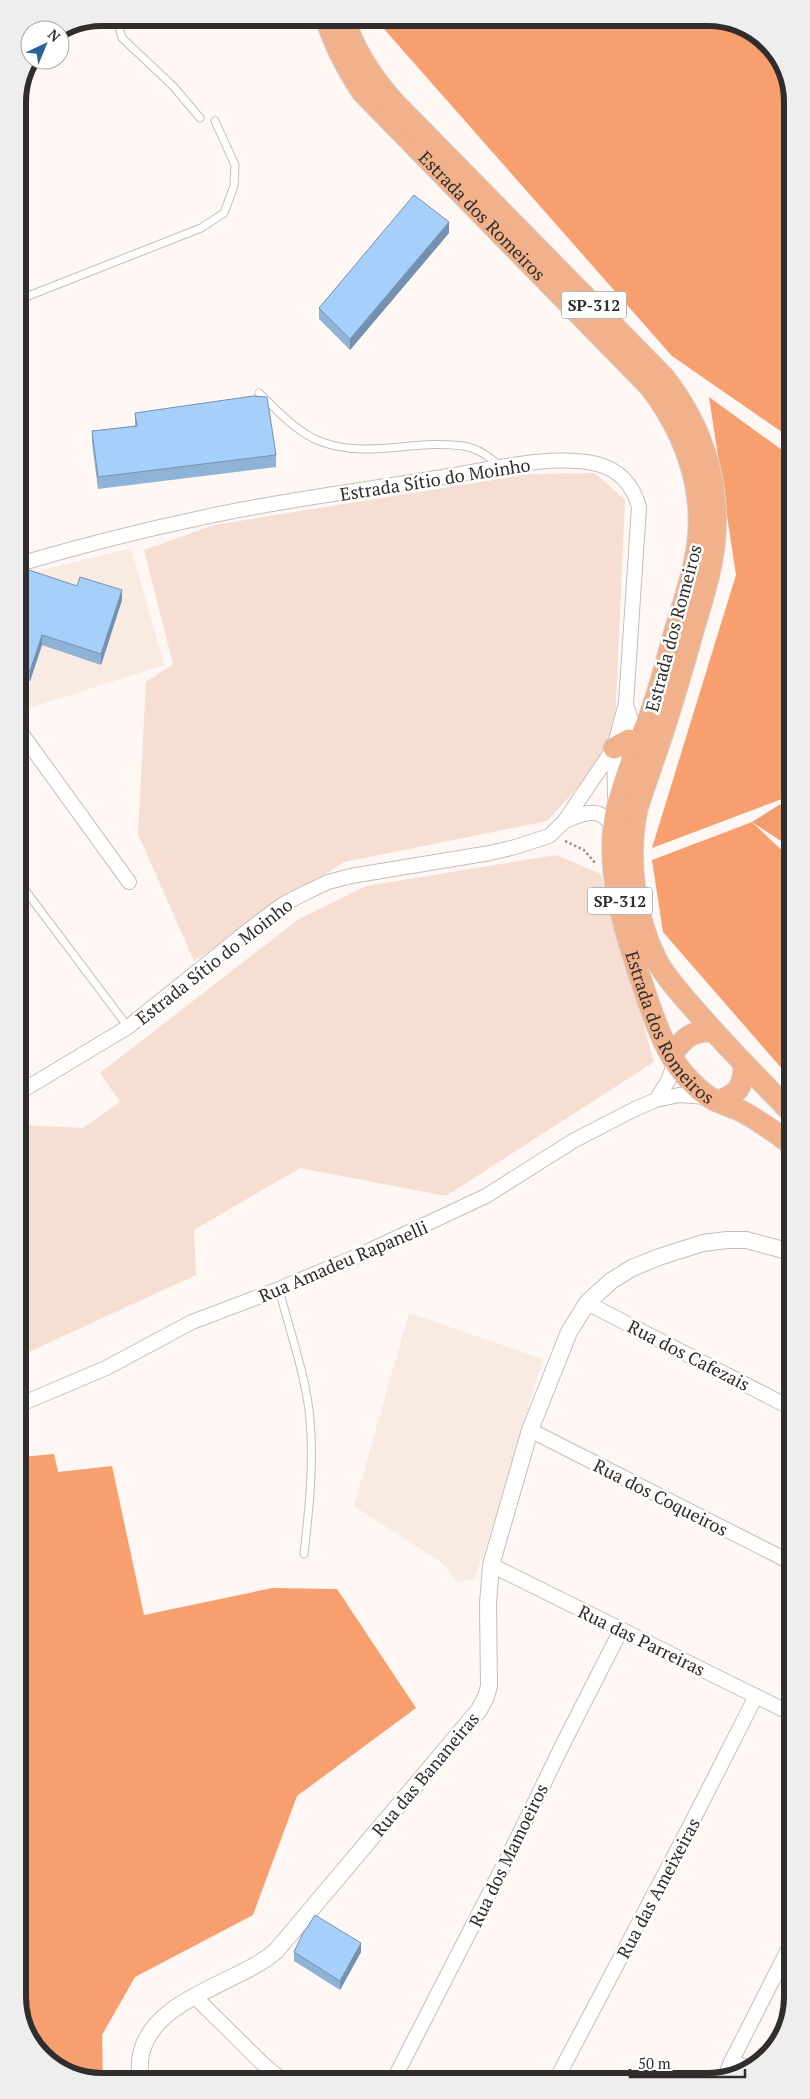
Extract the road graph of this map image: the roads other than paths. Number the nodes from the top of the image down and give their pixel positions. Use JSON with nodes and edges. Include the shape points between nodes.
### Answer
{"nodes":[{"id":1,"x":119,"y":26,"type":"edge"},
{"id":2,"x":329,"y":26,"type":"edge"},
{"id":3,"x":347,"y":26,"type":"edge"},
{"id":4,"x":200,"y":118,"type":"dead end"},
{"id":5,"x":215,"y":121,"type":"dead end"},
{"id":6,"x":26,"y":297,"type":"edge"},
{"id":7,"x":259,"y":393,"type":"dead end"},
{"id":8,"x":502,"y":468,"type":"junction"},
{"id":9,"x":26,"y":558,"type":"edge"},
{"id":10,"x":33,"y":560,"type":"junction"},
{"id":11,"x":26,"y":562,"type":"edge"},
{"id":12,"x":626,"y":703,"type":"junction"},
{"id":13,"x":638,"y":743,"type":"junction"},
{"id":14,"x":26,"y":744,"type":"edge"},
{"id":15,"x":614,"y":748,"type":"junction"},
{"id":16,"x":640,"y":798,"type":"junction"},
{"id":17,"x":564,"y":822,"type":"junction"},
{"id":18,"x":616,"y":822,"type":"junction"},
{"id":19,"x":129,"y":882,"type":"dead end"},
{"id":20,"x":26,"y":891,"type":"edge"},
{"id":21,"x":128,"y":1027,"type":"junction"},
{"id":22,"x":713,"y":1031,"type":"junction"},
{"id":23,"x":673,"y":1058,"type":"junction"},
{"id":24,"x":744,"y":1064,"type":"junction"},
{"id":25,"x":26,"y":1088,"type":"edge"},
{"id":26,"x":656,"y":1100,"type":"junction"},
{"id":27,"x":713,"y":1100,"type":"junction"},
{"id":28,"x":784,"y":1105,"type":"edge"},
{"id":29,"x":784,"y":1139,"type":"edge"},
{"id":30,"x":784,"y":1250,"type":"edge"},
{"id":31,"x":279,"y":1289,"type":"junction"},
{"id":32,"x":587,"y":1303,"type":"junction"},
{"id":33,"x":26,"y":1401,"type":"edge"},
{"id":34,"x":784,"y":1404,"type":"edge"},
{"id":35,"x":530,"y":1430,"type":"junction"},
{"id":36,"x":304,"y":1554,"type":"dead end"},
{"id":37,"x":784,"y":1559,"type":"edge"},
{"id":38,"x":491,"y":1565,"type":"junction"},
{"id":39,"x":621,"y":1630,"type":"junction"},
{"id":40,"x":756,"y":1696,"type":"junction"},
{"id":41,"x":784,"y":1710,"type":"edge"},
{"id":42,"x":784,"y":1957,"type":"edge"},
{"id":43,"x":194,"y":1996,"type":"junction"},
{"id":44,"x":730,"y":2062,"type":"junction"},
{"id":45,"x":741,"y":2065,"type":"edge"},
{"id":46,"x":727,"y":2070,"type":"edge"},
{"id":47,"x":140,"y":2073,"type":"edge"},
{"id":48,"x":274,"y":2073,"type":"edge"},
{"id":49,"x":397,"y":2073,"type":"edge"},
{"id":50,"x":560,"y":2073,"type":"edge"}],
"edges":[{"from":1,"to":4,"type":"lane","via":[[122,38],[173,86]]},
{"from":2,"to":13,"type":"main road","name":"Estrada dos Romeiros","number":"SP-312","via":[[346,68],[362,92],[650,387],[680,434],[696,488],[697,544],[690,580],[649,719]]},
{"from":3,"to":16,"type":"main road","name":"Estrada dos Romeiros","number":"SP-312","via":[[361,60],[393,101],[663,376],[686,409],[704,446],[716,506],[711,566],[665,726]]},
{"from":5,"to":6,"type":"lane","via":[[235,165],[234,186],[224,213],[200,228]]},
{"from":7,"to":8,"type":"lane","via":[[290,422],[321,442],[358,450],[464,446],[483,453]]},
{"from":8,"to":10,"type":"street","name":"Estrada Sítio do Moinho","via":[[206,517]]},
{"from":8,"to":12,"type":"street","name":"Estrada Sítio do Moinho","via":[[580,461],[618,473],[636,493],[640,522]]},
{"from":9,"to":10,"type":"lane"},
{"from":10,"to":11,"type":"street","name":"Estrada Sítio do Moinho"},
{"from":12,"to":13,"type":"street"},
{"from":12,"to":15,"type":"street"},
{"from":13,"to":15,"type":"main road","via":[[629,740]]},
{"from":13,"to":16,"type":"main road"},
{"from":13,"to":18,"type":"main road","name":"Estrada dos Romeiros","number":"SP-312"},
{"from":14,"to":19,"type":"street"},
{"from":15,"to":17,"type":"street","name":"Estrada Sítio do Moinho"},
{"from":15,"to":18,"type":"street"},
{"from":16,"to":22,"type":"main road","name":"Estrada dos Romeiros","number":"SP-312","via":[[634,824],[632,863],[648,939],[674,986]]},
{"from":17,"to":18,"type":"street","via":[[591,812]]},
{"from":17,"to":21,"type":"street","name":"Estrada Sítio do Moinho","via":[[549,836],[515,847],[328,882],[282,905]]},
{"from":18,"to":23,"type":"main road","name":"Estrada dos Romeiros","number":"SP-312","via":[[613,856],[623,922],[652,1013]]},
{"from":20,"to":21,"type":"lane"},
{"from":21,"to":25,"type":"street","name":"Estrada Sítio do Moinho"},
{"from":22,"to":23,"type":"main road","via":[[700,1030],[688,1037]]},
{"from":22,"to":24,"type":"main road","name":"Estrada dos Romeiros","number":"SP-312"},
{"from":23,"to":26,"type":"street","via":[[668,1081]]},
{"from":23,"to":27,"type":"main road","name":"Estrada dos Romeiros","number":"SP-312","via":[[683,1073]]},
{"from":24,"to":27,"type":"main road","via":[[744,1078],[734,1095]]},
{"from":24,"to":28,"type":"main road","name":"Estrada dos Romeiros","number":"SP-312"},
{"from":26,"to":27,"type":"street","name":"Rua Amadeu Rapanelli","via":[[679,1095]]},
{"from":26,"to":31,"type":"street","name":"Rua Amadeu Rapanelli","via":[[573,1141],[486,1196],[412,1232]]},
{"from":27,"to":29,"type":"main road","name":"Estrada dos Romeiros","number":"SP-312","via":[[760,1121]]},
{"from":30,"to":32,"type":"street","name":"Rua das Bananeiras","via":[[746,1240],[703,1243],[632,1268],[611,1281]]},
{"from":31,"to":33,"type":"street","name":"Rua Amadeu Rapanelli","via":[[192,1322],[106,1368]]},
{"from":31,"to":36,"type":"lane","via":[[310,1418],[312,1473]]},
{"from":32,"to":34,"type":"street","name":"Rua dos Cafezais"},
{"from":32,"to":35,"type":"street","name":"Rua das Bananeiras","via":[[569,1332]]},
{"from":35,"to":37,"type":"street","name":"Rua dos Coqueiros"},
{"from":35,"to":38,"type":"street","name":"Rua das Bananeiras"},
{"from":38,"to":39,"type":"street","name":"Rua das Parreiras"},
{"from":38,"to":43,"type":"street","name":"Rua das Bananeiras","via":[[489,1686],[479,1710],[276,1951],[250,1970]]},
{"from":39,"to":40,"type":"street","name":"Rua das Parreiras"},
{"from":39,"to":49,"type":"street","name":"Rua dos Mamoeiros"},
{"from":40,"to":41,"type":"street","name":"Rua das Parreiras"},
{"from":40,"to":50,"type":"street","name":"Rua das Ameixeiras"},
{"from":42,"to":44,"type":"street"},
{"from":43,"to":47,"type":"street","name":"Rua das Bananeiras","via":[[159,2022],[147,2038]]},
{"from":43,"to":48,"type":"street"},
{"from":44,"to":45,"type":"street"},
{"from":44,"to":46,"type":"street"}]}
